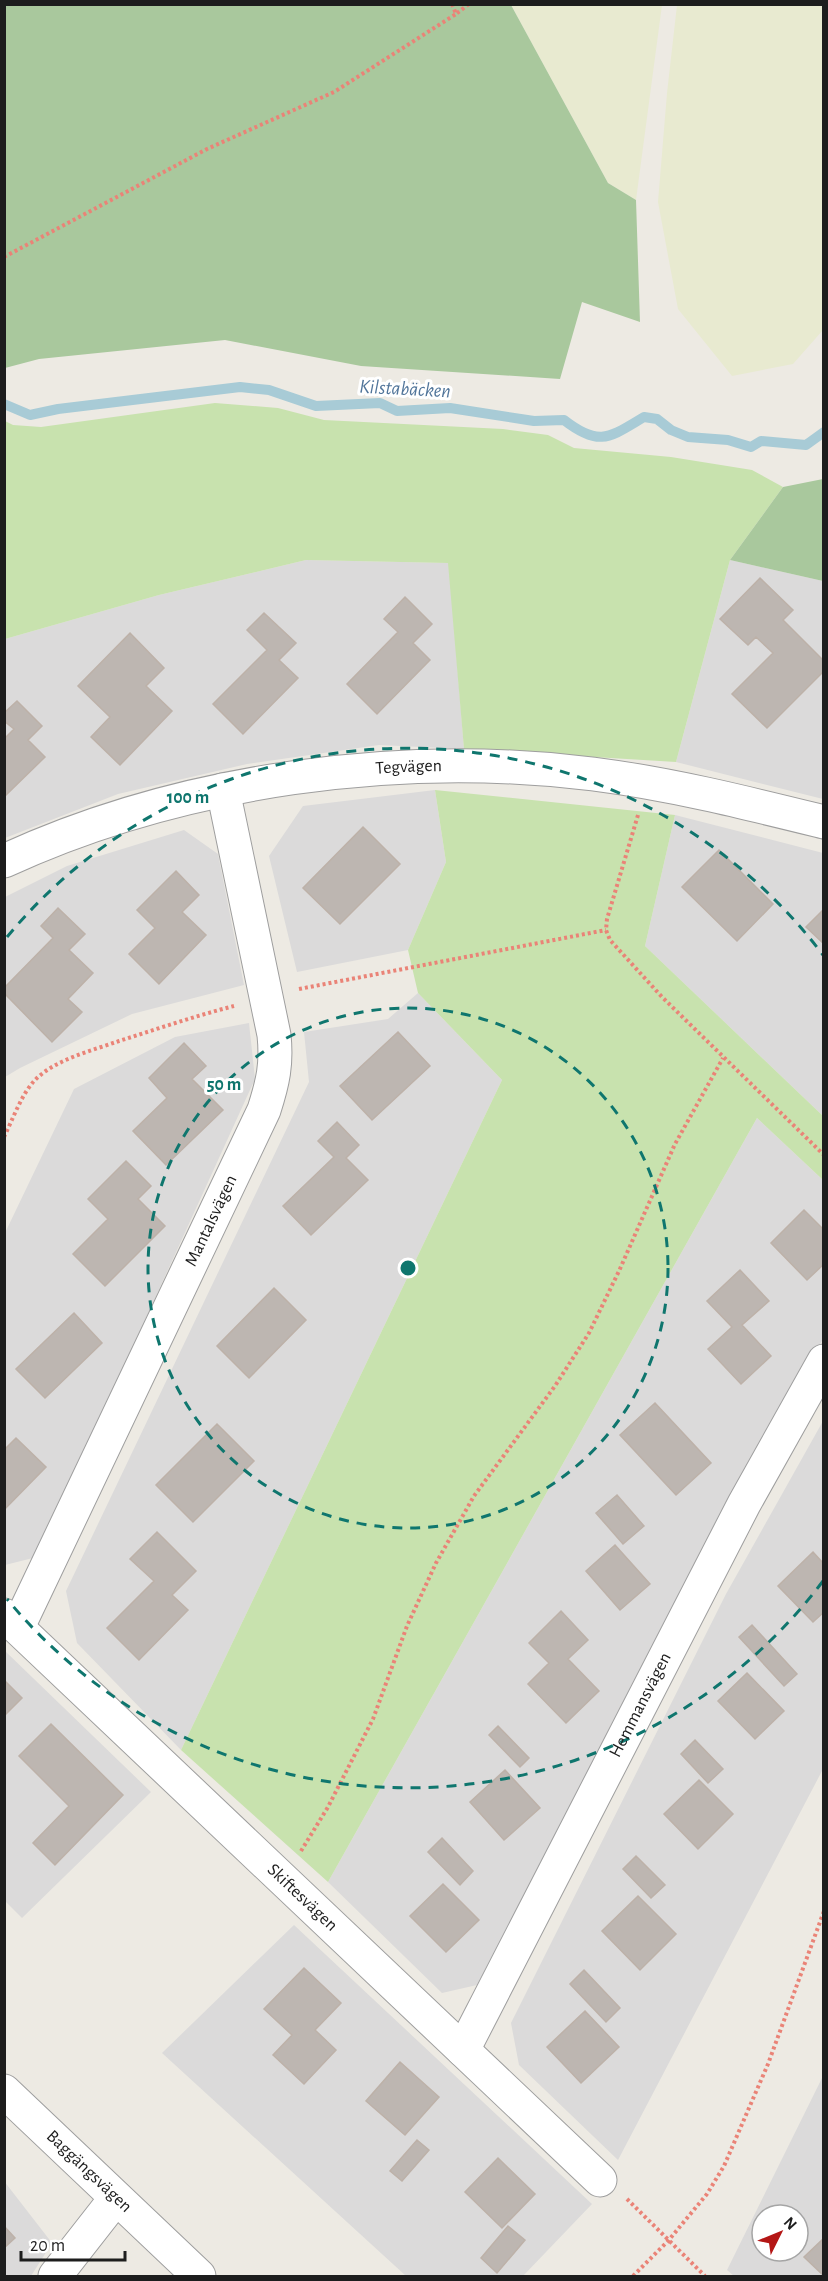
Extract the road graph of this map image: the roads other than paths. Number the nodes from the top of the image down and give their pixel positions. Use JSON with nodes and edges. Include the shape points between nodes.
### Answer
{"nodes":[{"id":1,"x":223,"y":790,"type":"junction"},
{"id":2,"x":824,"y":822,"type":"edge"},
{"id":3,"x":4,"y":861,"type":"edge"},
{"id":4,"x":824,"y":1361,"type":"edge"},
{"id":5,"x":11,"y":1621,"type":"edge"},
{"id":6,"x":463,"y":2050,"type":"junction"},
{"id":7,"x":4,"y":2091,"type":"edge"},
{"id":8,"x":600,"y":2180,"type":"road end"},
{"id":9,"x":116,"y":2198,"type":"junction"},
{"id":10,"x":55,"y":2277,"type":"edge"},
{"id":11,"x":199,"y":2277,"type":"edge"}],
"edges":[{"from":1,"to":2,"type":"street","name":"Tegvägen","via":[[274,780],[384,769],[494,766],[593,774],[694,790]]},
{"from":1,"to":3,"type":"street","name":"Tegvägen","via":[[98,822]]},
{"from":1,"to":5,"type":"street","name":"Mantalsvägen","via":[[274,1035],[274,1080],[264,1110]]},
{"from":4,"to":6,"type":"street","name":"Hemmansvägen","via":[[722,1546]]},
{"from":5,"to":6,"type":"street","name":"Skiftesvägen"},
{"from":6,"to":8,"type":"street","name":"Skiftesvägen"},
{"from":7,"to":9,"type":"street","name":"Baggängsvägen"},
{"from":9,"to":10,"type":"street"},
{"from":9,"to":11,"type":"street","name":"Baggängsvägen"}]}
